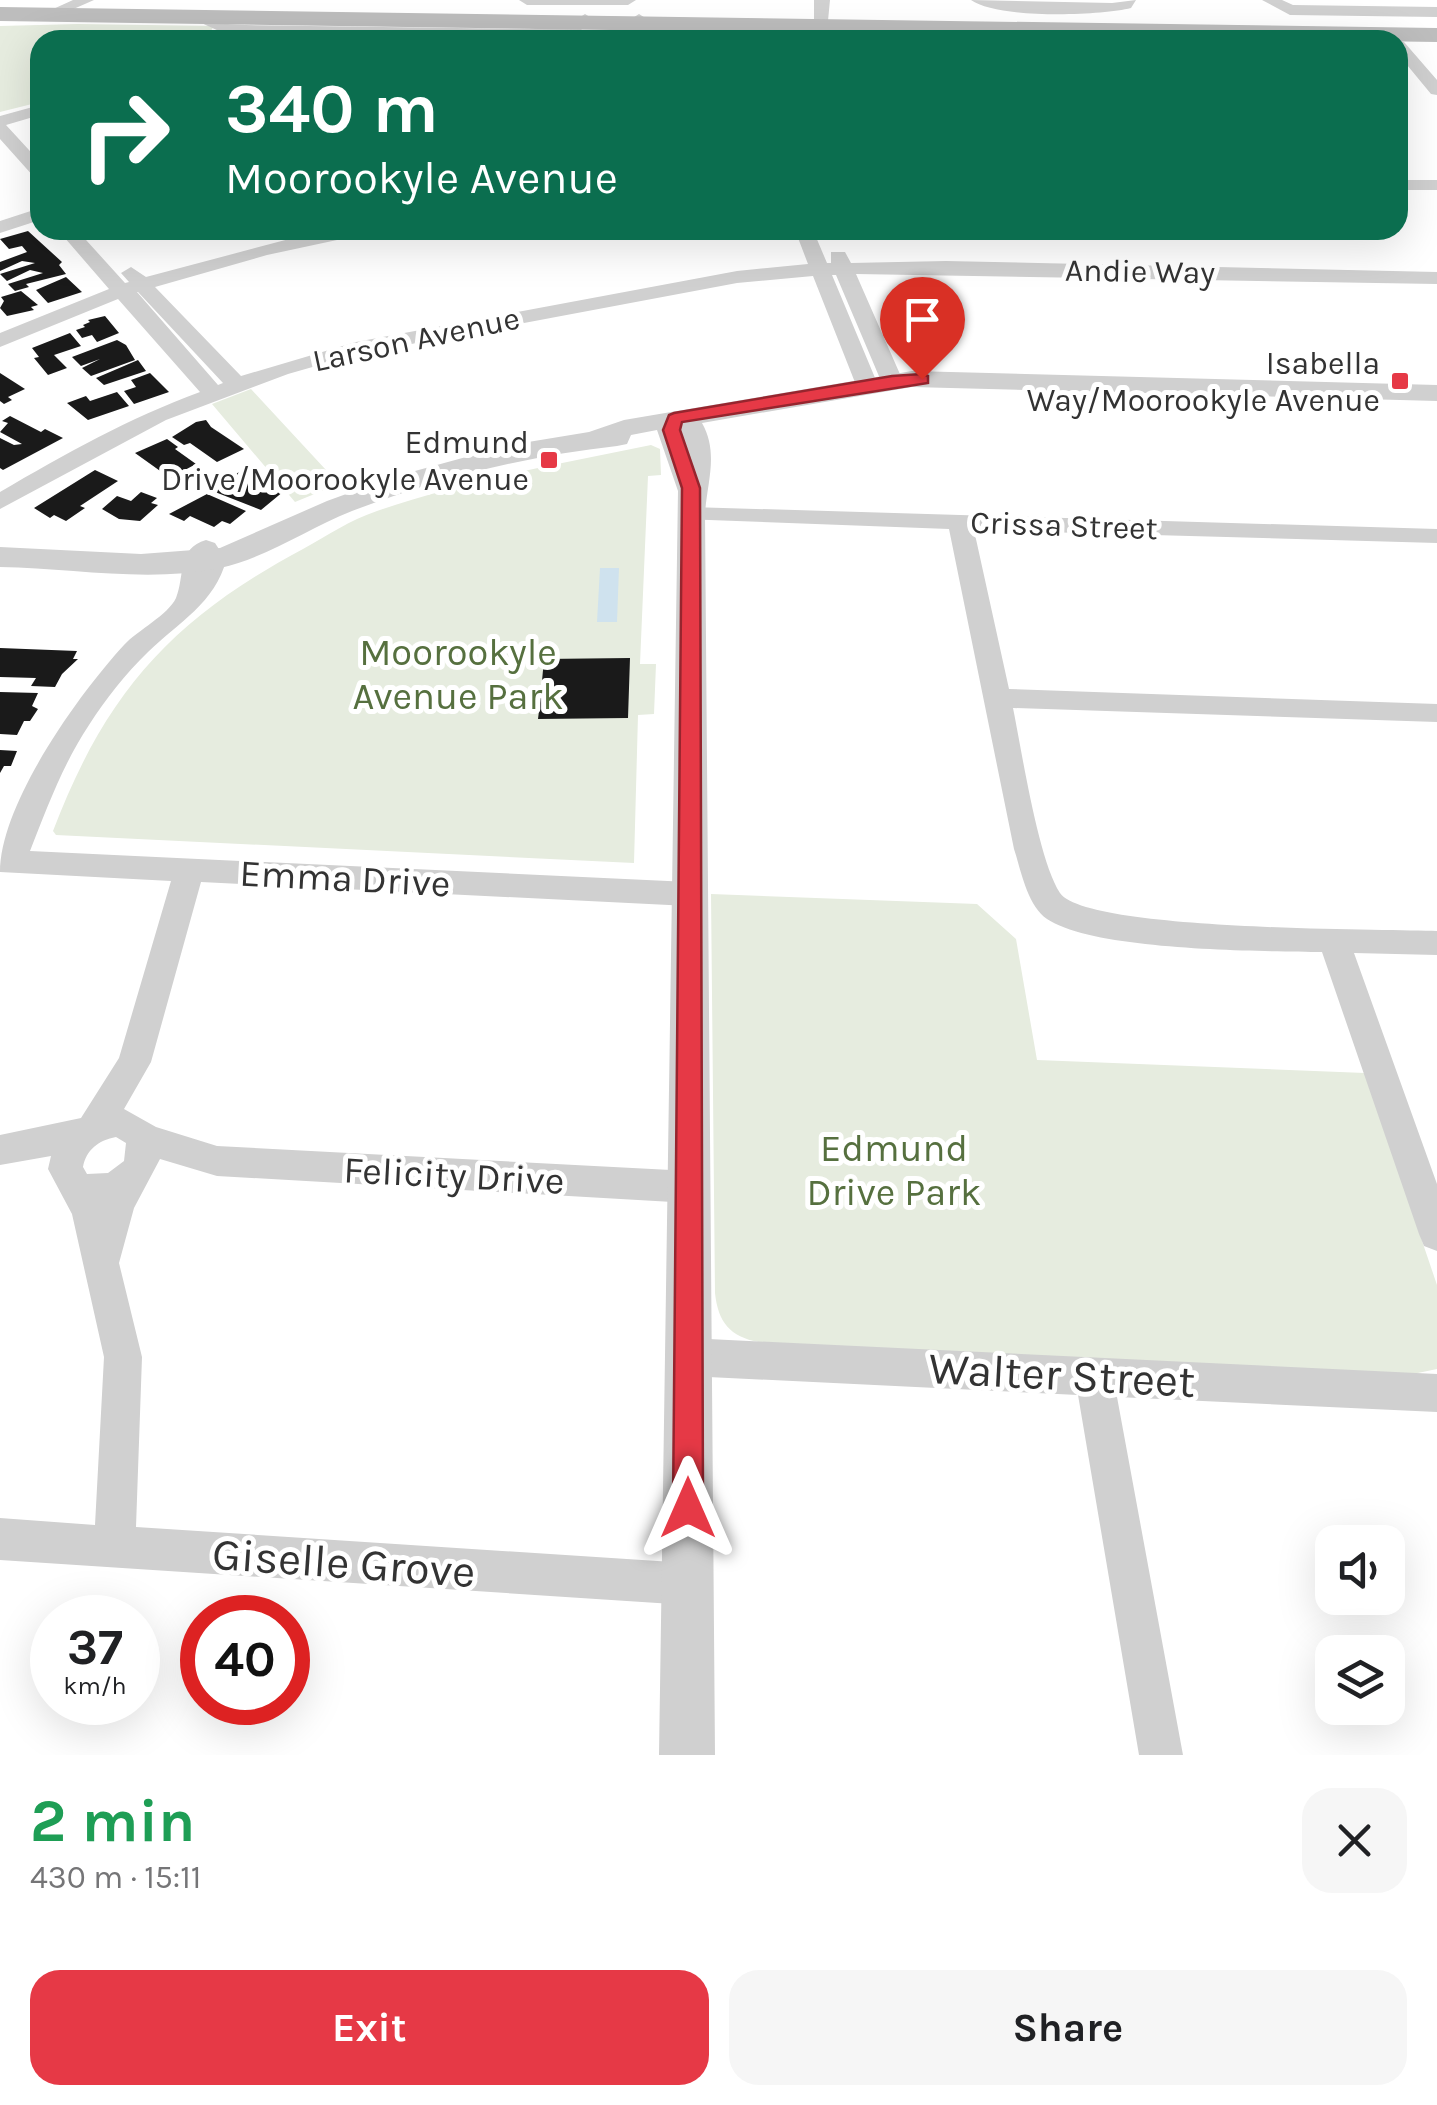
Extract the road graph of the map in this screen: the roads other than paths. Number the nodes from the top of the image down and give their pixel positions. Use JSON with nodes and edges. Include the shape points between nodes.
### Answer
{"nodes":[{"id":1,"x":86,"y":0,"type":"edge"},
{"id":2,"x":527,"y":0,"type":"edge"},
{"id":3,"x":979,"y":0,"type":"edge"},
{"id":4,"x":1270,"y":0,"type":"edge"},
{"id":5,"x":1127,"y":2,"type":"edge"},
{"id":6,"x":1437,"y":12,"type":"edge"},
{"id":7,"x":0,"y":14,"type":"edge"},
{"id":8,"x":48,"y":15,"type":"junction"},
{"id":9,"x":815,"y":16,"type":"edge"},
{"id":10,"x":202,"y":18,"type":"junction"},
{"id":11,"x":582,"y":21,"type":"junction"},
{"id":12,"x":643,"y":24,"type":"edge"},
{"id":13,"x":216,"y":30,"type":"edge"},
{"id":14,"x":552,"y":30,"type":"edge"},
{"id":15,"x":884,"y":30,"type":"edge"},
{"id":16,"x":935,"y":30,"type":"edge"},
{"id":17,"x":1044,"y":30,"type":"edge"},
{"id":18,"x":1125,"y":30,"type":"edge"},
{"id":19,"x":1437,"y":35,"type":"edge"},
{"id":20,"x":1408,"y":40,"type":"edge"},
{"id":21,"x":1408,"y":54,"type":"edge"},
{"id":22,"x":1437,"y":90,"type":"edge"},
{"id":23,"x":30,"y":113,"type":"edge"},
{"id":24,"x":0,"y":121,"type":"edge"},
{"id":25,"x":0,"y":128,"type":"edge"},
{"id":26,"x":0,"y":156,"type":"edge"},
{"id":27,"x":30,"y":174,"type":"edge"},
{"id":28,"x":30,"y":177,"type":"edge"},
{"id":29,"x":1408,"y":185,"type":"edge"},
{"id":30,"x":1437,"y":186,"type":"edge"},
{"id":31,"x":30,"y":217,"type":"edge"},
{"id":32,"x":0,"y":226,"type":"edge"},
{"id":33,"x":78,"y":240,"type":"edge"},
{"id":34,"x":99,"y":240,"type":"edge"},
{"id":35,"x":309,"y":240,"type":"edge"},
{"id":36,"x":808,"y":240,"type":"edge"},
{"id":37,"x":831,"y":240,"type":"edge"},
{"id":38,"x":821,"y":269,"type":"junction"},
{"id":39,"x":844,"y":269,"type":"junction"},
{"id":40,"x":1437,"y":278,"type":"edge"},
{"id":41,"x":132,"y":288,"type":"junction"},
{"id":42,"x":0,"y":341,"type":"edge"},
{"id":43,"x":234,"y":383,"type":"junction"},
{"id":44,"x":879,"y":383,"type":"junction"},
{"id":45,"x":212,"y":392,"type":"junction"},
{"id":46,"x":1437,"y":393,"type":"edge"},
{"id":47,"x":679,"y":425,"type":"junction"},
{"id":48,"x":690,"y":501,"type":"junction"},
{"id":49,"x":5,"y":502,"type":"edge"},
{"id":50,"x":960,"y":522,"type":"junction"},
{"id":51,"x":1437,"y":536,"type":"edge"},
{"id":52,"x":0,"y":542,"type":"edge"},
{"id":53,"x":0,"y":556,"type":"edge"},
{"id":54,"x":205,"y":557,"type":"junction"},
{"id":55,"x":998,"y":698,"type":"junction"},
{"id":56,"x":1437,"y":713,"type":"edge"},
{"id":57,"x":5,"y":861,"type":"edge"},
{"id":58,"x":189,"y":870,"type":"junction"},
{"id":59,"x":689,"y":894,"type":"junction"},
{"id":60,"x":1334,"y":938,"type":"junction"},
{"id":61,"x":1437,"y":942,"type":"edge"},
{"id":62,"x":134,"y":1062,"type":"junction"},
{"id":63,"x":87,"y":1131,"type":"junction"},
{"id":64,"x":141,"y":1134,"type":"junction"},
{"id":65,"x":4,"y":1150,"type":"edge"},
{"id":66,"x":217,"y":1162,"type":"junction"},
{"id":67,"x":132,"y":1177,"type":"junction"},
{"id":68,"x":72,"y":1182,"type":"junction"},
{"id":69,"x":690,"y":1187,"type":"junction"},
{"id":70,"x":1437,"y":1234,"type":"edge"},
{"id":71,"x":101,"y":1264,"type":"junction"},
{"id":72,"x":688,"y":1357,"type":"junction"},
{"id":73,"x":1094,"y":1376,"type":"junction"},
{"id":74,"x":1437,"y":1393,"type":"edge"},
{"id":75,"x":0,"y":1539,"type":"edge"},
{"id":76,"x":114,"y":1548,"type":"junction"},
{"id":77,"x":688,"y":1584,"type":"junction"},
{"id":78,"x":688,"y":1755,"type":"edge"},
{"id":79,"x":1161,"y":1755,"type":"edge"}],
"edges":[{"from":1,"to":8,"type":"street"},
{"from":2,"to":12,"type":"street"},
{"from":3,"to":5,"type":"street","via":[[997,6]]},
{"from":4,"to":6,"type":"street","via":[[1290,10]]},
{"from":7,"to":8,"type":"main road"},
{"from":8,"to":10,"type":"main road"},
{"from":9,"to":12,"type":"main road"},
{"from":9,"to":15,"type":"main road"},
{"from":9,"to":18,"type":"main road"},
{"from":10,"to":11,"type":"main road"},
{"from":10,"to":13,"type":"street"},
{"from":11,"to":12,"type":"main road"},
{"from":11,"to":14,"type":"street"},
{"from":16,"to":17,"type":"main road"},
{"from":19,"to":20,"type":"main road"},
{"from":21,"to":22,"type":"street"},
{"from":23,"to":24,"type":"street"},
{"from":25,"to":27,"type":"street"},
{"from":26,"to":28,"type":"street"},
{"from":29,"to":30,"type":"street"},
{"from":31,"to":32,"type":"street"},
{"from":33,"to":41,"type":"street"},
{"from":34,"to":41,"type":"street"},
{"from":35,"to":41,"type":"street"},
{"from":36,"to":38,"type":"street"},
{"from":37,"to":39,"type":"street"},
{"from":38,"to":39,"type":"street","name":"Larson Avenue"},
{"from":38,"to":43,"type":"street","name":"Larson Avenue","via":[[737,278],[374,344]]},
{"from":38,"to":44,"type":"street"},
{"from":39,"to":40,"type":"street","name":"Andie Way"},
{"from":39,"to":44,"type":"street"},
{"from":41,"to":42,"type":"street"},
{"from":41,"to":43,"type":"street"},
{"from":41,"to":45,"type":"street"},
{"from":43,"to":45,"type":"street","name":"Larson Avenue"},
{"from":44,"to":46,"type":"street"},
{"from":44,"to":47,"type":"street"},
{"from":45,"to":49,"type":"street","name":"Larson Avenue","via":[[92,448]]},
{"from":47,"to":48,"type":"street","via":[[700,454]]},
{"from":47,"to":54,"type":"street","via":[[421,477],[334,508],[254,548]]},
{"from":48,"to":50,"type":"street","name":"Crissa Street"},
{"from":48,"to":59,"type":"street"},
{"from":50,"to":51,"type":"street","name":"Crissa Street"},
{"from":50,"to":55,"type":"street"},
{"from":52,"to":54,"type":"street"},
{"from":53,"to":54,"type":"street"},
{"from":54,"to":57,"type":"street","via":[[210,580],[124,660],[80,717]]},
{"from":55,"to":56,"type":"street"},
{"from":55,"to":60,"type":"street","via":[[1029,848],[1028,878],[1036,909],[1057,928],[1105,936],[1149,931]]},
{"from":57,"to":58,"type":"street","name":"Emma Drive"},
{"from":58,"to":59,"type":"street","name":"Emma Drive"},
{"from":58,"to":62,"type":"street"},
{"from":59,"to":69,"type":"street"},
{"from":60,"to":61,"type":"street"},
{"from":60,"to":70,"type":"street"},
{"from":62,"to":63,"type":"street"},
{"from":62,"to":64,"type":"street"},
{"from":63,"to":64,"type":"street","via":[[118,1122]]},
{"from":63,"to":65,"type":"street"},
{"from":63,"to":68,"type":"street","via":[[66,1158]]},
{"from":64,"to":66,"type":"street","name":"Felicity Drive"},
{"from":64,"to":67,"type":"street","via":[[145,1156]]},
{"from":65,"to":68,"type":"street"},
{"from":66,"to":67,"type":"street","name":"Felicity Drive"},
{"from":66,"to":69,"type":"street","name":"Felicity Drive"},
{"from":67,"to":68,"type":"street","via":[[106,1190],[84,1190]]},
{"from":67,"to":71,"type":"street"},
{"from":68,"to":71,"type":"street","via":[[88,1211]]},
{"from":69,"to":72,"type":"street"},
{"from":71,"to":76,"type":"street","via":[[123,1358]]},
{"from":72,"to":73,"type":"street","name":"Walter Street"},
{"from":72,"to":77,"type":"street"},
{"from":73,"to":74,"type":"street","name":"Walter Street"},
{"from":73,"to":79,"type":"street"},
{"from":75,"to":76,"type":"street","name":"Giselle Grove"},
{"from":76,"to":77,"type":"street","name":"Giselle Grove"},
{"from":77,"to":78,"type":"street"}]}
